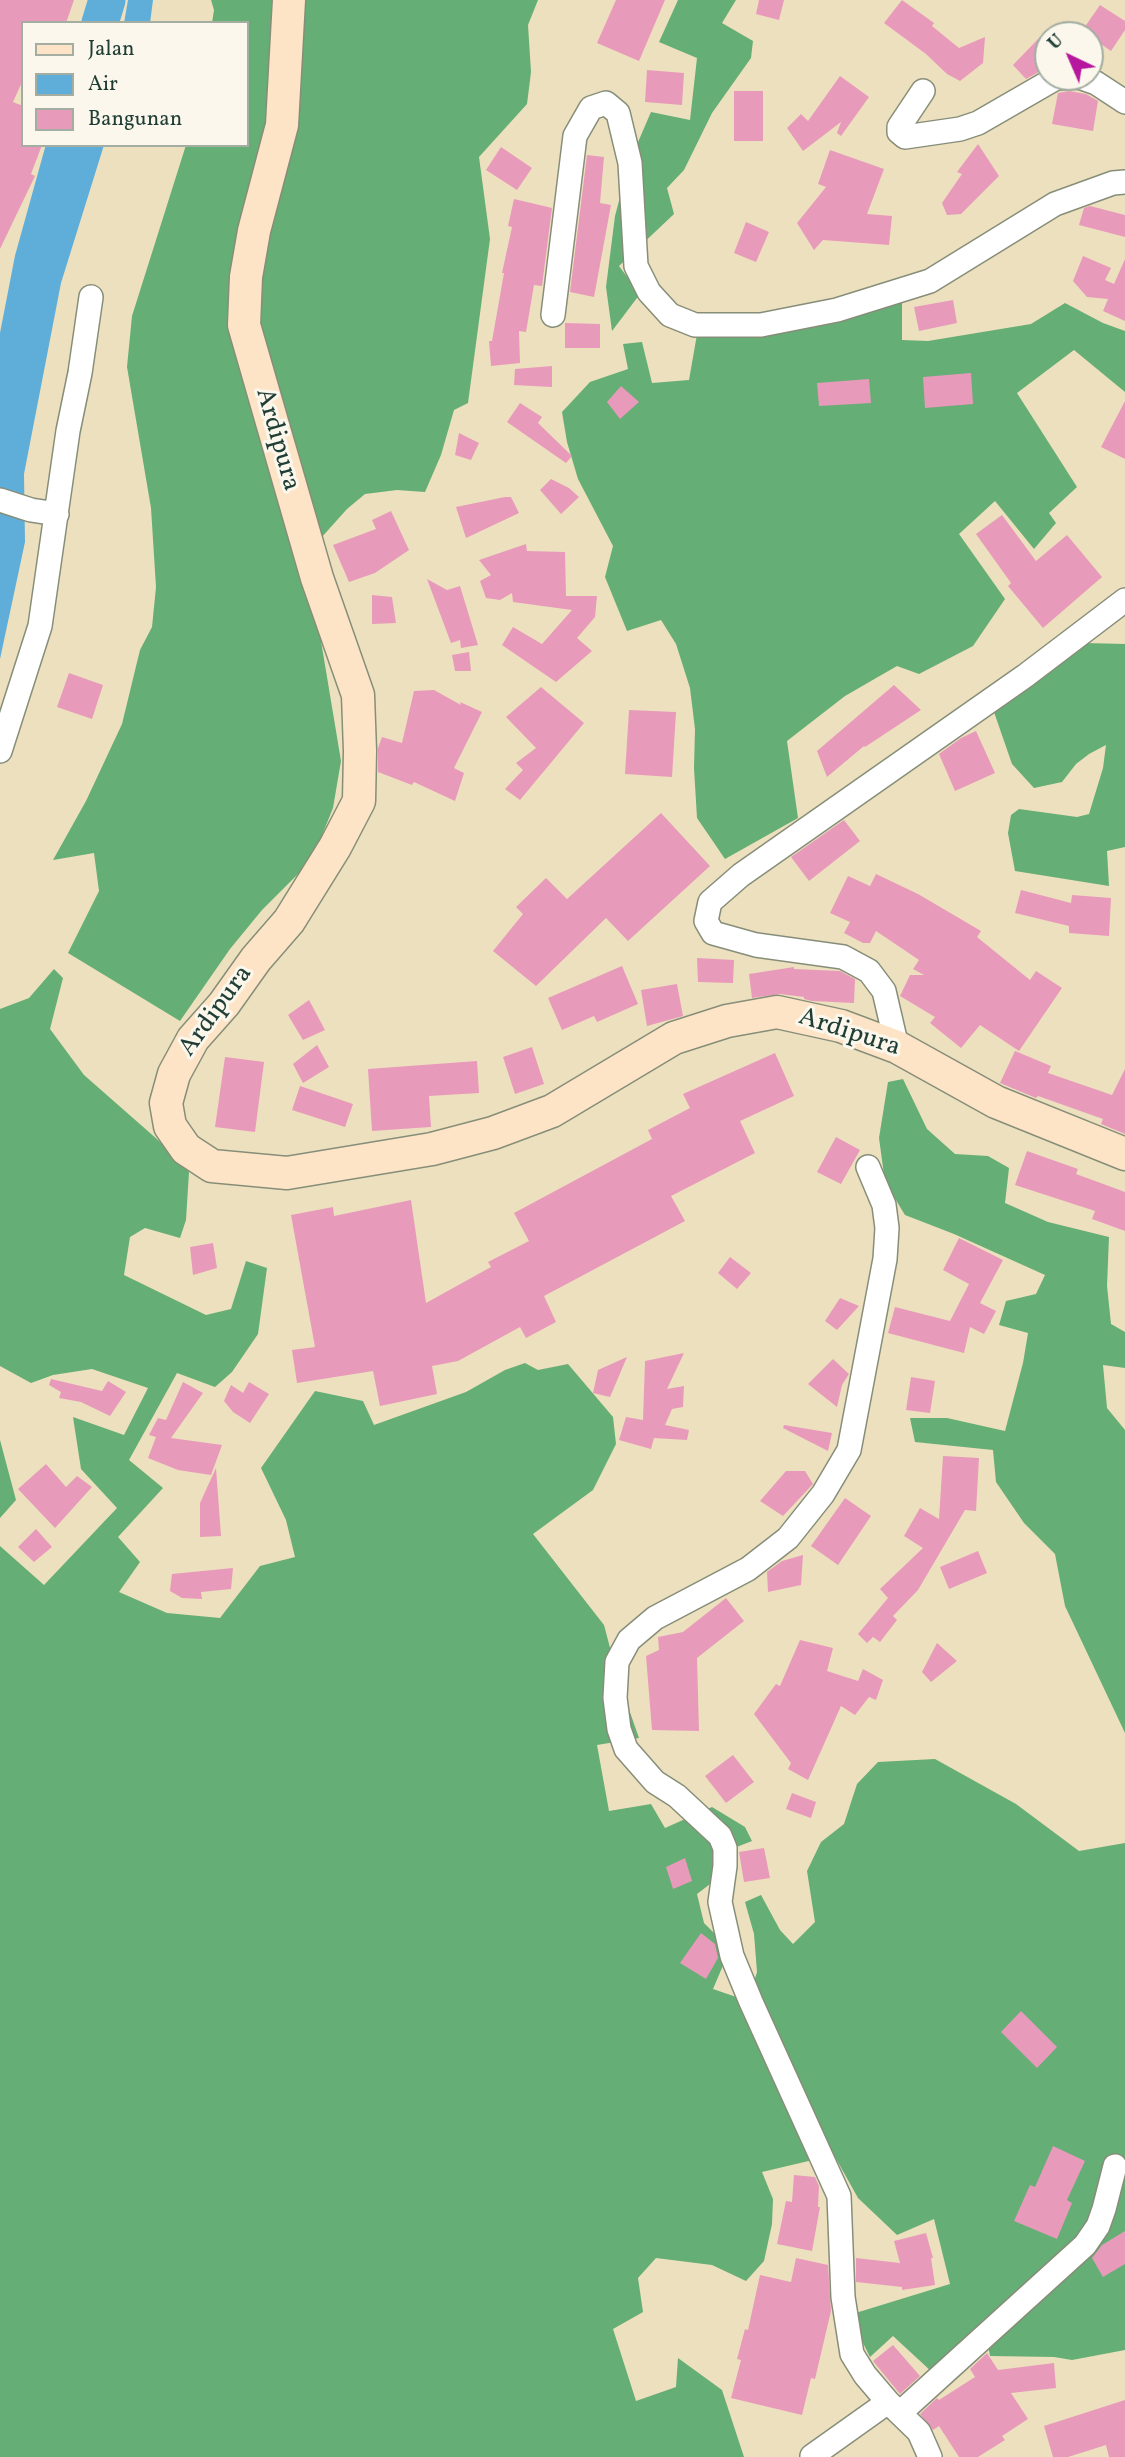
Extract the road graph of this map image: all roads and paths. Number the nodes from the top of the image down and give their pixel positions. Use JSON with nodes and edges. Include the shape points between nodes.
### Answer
{"nodes":[{"id":1,"x":289,"y":0,"type":"edge"},
{"id":2,"x":923,"y":91,"type":"dead end"},
{"id":3,"x":1125,"y":102,"type":"edge"},
{"id":4,"x":1125,"y":182,"type":"edge"},
{"id":5,"x":91,"y":297,"type":"dead end"},
{"id":6,"x":553,"y":315,"type":"dead end"},
{"id":7,"x":0,"y":500,"type":"edge"},
{"id":8,"x":57,"y":514,"type":"junction"},
{"id":9,"x":1125,"y":600,"type":"edge"},
{"id":10,"x":0,"y":751,"type":"edge"},
{"id":11,"x":897,"y":1047,"type":"junction"},
{"id":12,"x":1125,"y":1154,"type":"edge"},
{"id":13,"x":868,"y":1167,"type":"dead end"},
{"id":14,"x":1115,"y":2166,"type":"dead end"},
{"id":15,"x":894,"y":2407,"type":"junction"},
{"id":16,"x":812,"y":2456,"type":"edge"},
{"id":17,"x":930,"y":2457,"type":"edge"}],
"edges":[{"from":1,"to":11,"type":"street","name":"Ardipura","via":[[282,125],[254,231],[244,325],[313,565],[358,695],[359,801],[289,921],[193,1038],[174,1074],[166,1103],[170,1126],[186,1149],[212,1166],[287,1173],[432,1149],[493,1133],[552,1111],[674,1038],[727,1021],[777,1012],[841,1026]]},
{"from":2,"to":3,"type":"street","via":[[899,127],[905,137],[978,123],[1056,78],[1079,77]]},
{"from":4,"to":6,"type":"street","via":[[1055,204],[930,281],[836,310],[761,325],[695,325],[670,315],[649,292],[636,266],[630,163],[618,113],[606,103],[591,108],[575,136]]},
{"from":5,"to":8,"type":"street"},
{"from":7,"to":8,"type":"street"},
{"from":8,"to":10,"type":"street","via":[[40,626]]},
{"from":9,"to":11,"type":"street","via":[[710,902],[706,921],[713,933],[756,945],[843,957],[869,971],[884,991]]},
{"from":11,"to":12,"type":"street","name":"Ardipura","via":[[996,1102]]},
{"from":13,"to":15,"type":"street","via":[[884,1205],[885,1259],[849,1450],[824,1494],[789,1538],[748,1569],[655,1618],[629,1640],[617,1662],[615,1698],[626,1749],[655,1783],[677,1796],[720,1836],[725,1848],[720,1902],[732,1956],[839,2196],[852,2354]]},
{"from":14,"to":15,"type":"street","via":[[1098,2226],[1085,2245]]},
{"from":15,"to":16,"type":"street"},
{"from":15,"to":17,"type":"street","via":[[919,2432]]}]}
